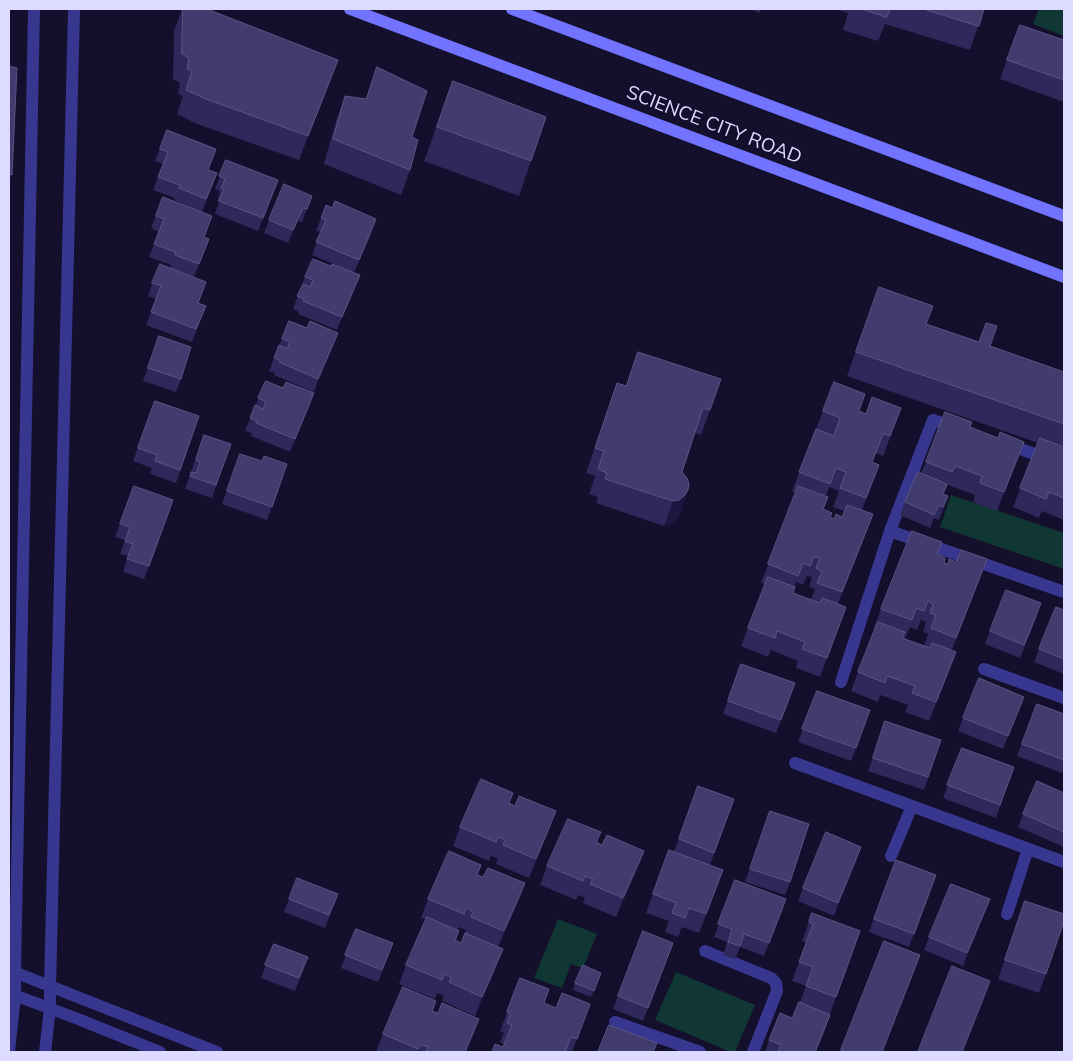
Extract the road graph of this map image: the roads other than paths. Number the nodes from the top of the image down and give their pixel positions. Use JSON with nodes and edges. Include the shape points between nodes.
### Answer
{"nodes":[{"id":1,"x":34,"y":9,"type":"edge"},
{"id":2,"x":74,"y":9,"type":"edge"},
{"id":3,"x":350,"y":9,"type":"edge"},
{"id":4,"x":512,"y":9,"type":"edge"},
{"id":5,"x":1064,"y":216,"type":"edge"},
{"id":6,"x":1064,"y":277,"type":"edge"},
{"id":7,"x":970,"y":432,"type":"edge"},
{"id":8,"x":998,"y":442,"type":"edge"},
{"id":9,"x":1064,"y":464,"type":"edge"},
{"id":10,"x":890,"y":531,"type":"junction"},
{"id":11,"x":1064,"y":592,"type":"edge"},
{"id":12,"x":984,"y":669,"type":"dead end"},
{"id":13,"x":841,"y":682,"type":"dead end"},
{"id":14,"x":1064,"y":698,"type":"edge"},
{"id":15,"x":795,"y":763,"type":"dead end"},
{"id":16,"x":912,"y":806,"type":"junction"},
{"id":17,"x":1028,"y":849,"type":"junction"},
{"id":18,"x":891,"y":856,"type":"dead end"},
{"id":19,"x":1064,"y":862,"type":"edge"},
{"id":20,"x":1007,"y":914,"type":"dead end"},
{"id":21,"x":705,"y":951,"type":"dead end"},
{"id":22,"x":12,"y":971,"type":"edge"},
{"id":23,"x":50,"y":986,"type":"junction"},
{"id":24,"x":12,"y":995,"type":"edge"},
{"id":25,"x":50,"y":1008,"type":"junction"},
{"id":26,"x":615,"y":1022,"type":"dead end"},
{"id":27,"x":9,"y":1051,"type":"edge"},
{"id":28,"x":45,"y":1052,"type":"edge"},
{"id":29,"x":160,"y":1052,"type":"edge"},
{"id":30,"x":217,"y":1052,"type":"edge"},
{"id":31,"x":700,"y":1052,"type":"edge"},
{"id":32,"x":753,"y":1052,"type":"edge"}],
"edges":[{"from":1,"to":22,"type":"street"},
{"from":2,"to":23,"type":"street"},
{"from":3,"to":6,"type":"main road","name":"SCIENCE CITY ROAD"},
{"from":4,"to":5,"type":"main road"},
{"from":7,"to":10,"type":"street","via":[[933,420]]},
{"from":8,"to":9,"type":"street"},
{"from":10,"to":11,"type":"street"},
{"from":10,"to":13,"type":"street"},
{"from":12,"to":14,"type":"street"},
{"from":15,"to":16,"type":"street"},
{"from":16,"to":17,"type":"street"},
{"from":16,"to":18,"type":"street"},
{"from":17,"to":19,"type":"street"},
{"from":17,"to":20,"type":"street"},
{"from":21,"to":32,"type":"street","via":[[771,978],[776,983],[777,991]]},
{"from":22,"to":23,"type":"street"},
{"from":22,"to":24,"type":"street"},
{"from":23,"to":25,"type":"street"},
{"from":23,"to":30,"type":"street"},
{"from":24,"to":25,"type":"street"},
{"from":24,"to":27,"type":"street"},
{"from":25,"to":28,"type":"street"},
{"from":25,"to":29,"type":"street"},
{"from":26,"to":31,"type":"street"}]}
